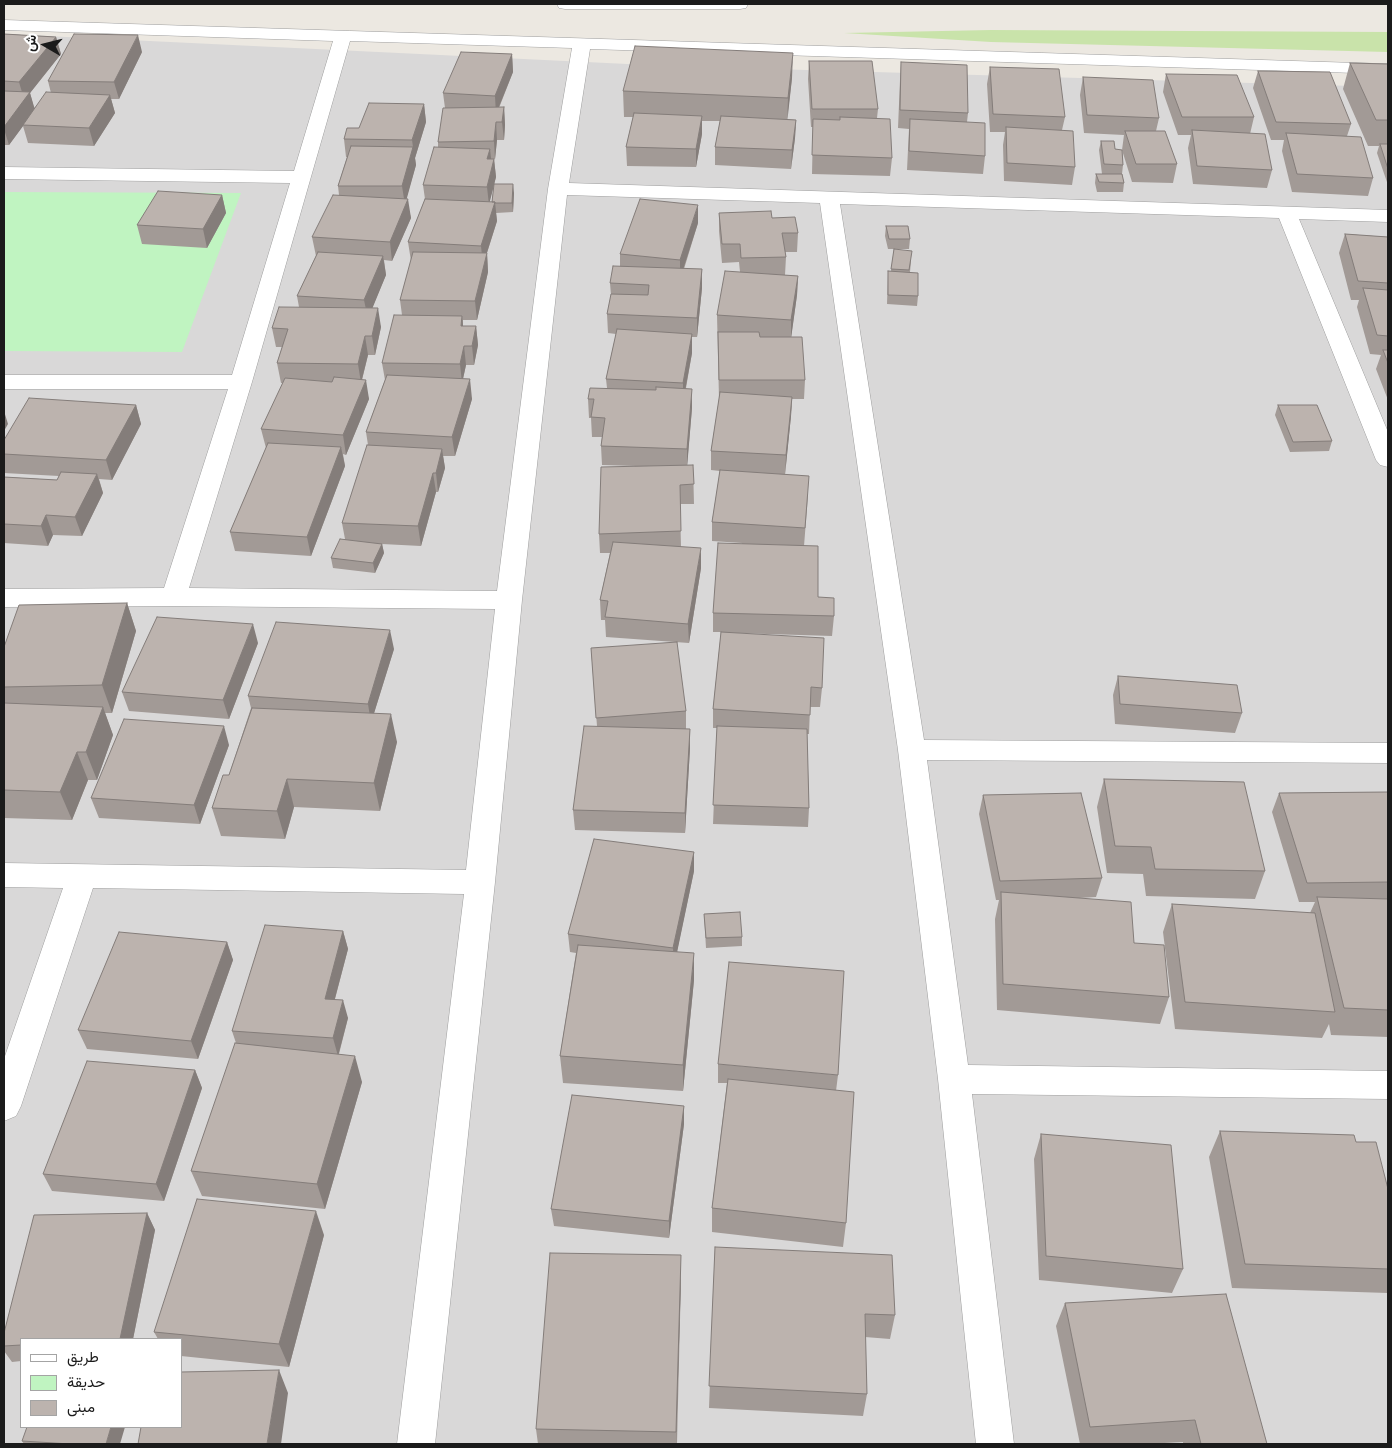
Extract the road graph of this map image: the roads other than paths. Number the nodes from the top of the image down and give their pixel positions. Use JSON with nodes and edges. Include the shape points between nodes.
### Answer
{"nodes":[{"id":1,"x":565,"y":4,"type":"edge"},
{"id":2,"x":740,"y":4,"type":"edge"},
{"id":3,"x":4,"y":25,"type":"edge"},
{"id":4,"x":343,"y":36,"type":"junction"},
{"id":5,"x":582,"y":43,"type":"junction"},
{"id":6,"x":1388,"y":69,"type":"edge"},
{"id":7,"x":4,"y":173,"type":"edge"},
{"id":8,"x":300,"y":177,"type":"junction"},
{"id":9,"x":558,"y":189,"type":"junction"},
{"id":10,"x":829,"y":197,"type":"junction"},
{"id":11,"x":1287,"y":213,"type":"junction"},
{"id":12,"x":1388,"y":216,"type":"edge"},
{"id":13,"x":4,"y":382,"type":"edge"},
{"id":14,"x":242,"y":382,"type":"junction"},
{"id":15,"x":1388,"y":460,"type":"edge"},
{"id":16,"x":174,"y":597,"type":"junction"},
{"id":17,"x":4,"y":598,"type":"edge"},
{"id":18,"x":509,"y":600,"type":"junction"},
{"id":19,"x":912,"y":750,"type":"junction"},
{"id":20,"x":1388,"y":753,"type":"edge"},
{"id":21,"x":4,"y":875,"type":"edge"},
{"id":22,"x":82,"y":876,"type":"junction"},
{"id":23,"x":480,"y":882,"type":"junction"},
{"id":24,"x":954,"y":1079,"type":"junction"},
{"id":25,"x":1388,"y":1085,"type":"edge"},
{"id":26,"x":4,"y":1106,"type":"edge"},
{"id":27,"x":416,"y":1444,"type":"edge"},
{"id":28,"x":995,"y":1444,"type":"edge"}],
"edges":[{"from":1,"to":2,"type":"street"},
{"from":3,"to":4,"type":"street"},
{"from":4,"to":5,"type":"street"},
{"from":4,"to":8,"type":"street"},
{"from":5,"to":6,"type":"street"},
{"from":5,"to":9,"type":"street"},
{"from":7,"to":8,"type":"street"},
{"from":8,"to":14,"type":"street"},
{"from":9,"to":10,"type":"street"},
{"from":9,"to":18,"type":"street"},
{"from":10,"to":11,"type":"street"},
{"from":10,"to":19,"type":"street"},
{"from":11,"to":12,"type":"street"},
{"from":11,"to":15,"type":"street"},
{"from":13,"to":14,"type":"street"},
{"from":14,"to":16,"type":"street"},
{"from":16,"to":17,"type":"street"},
{"from":16,"to":18,"type":"street"},
{"from":18,"to":23,"type":"street"},
{"from":19,"to":20,"type":"street"},
{"from":19,"to":24,"type":"street"},
{"from":21,"to":22,"type":"street"},
{"from":22,"to":23,"type":"street"},
{"from":22,"to":26,"type":"street"},
{"from":23,"to":27,"type":"street"},
{"from":24,"to":25,"type":"street"},
{"from":24,"to":28,"type":"street"}]}
